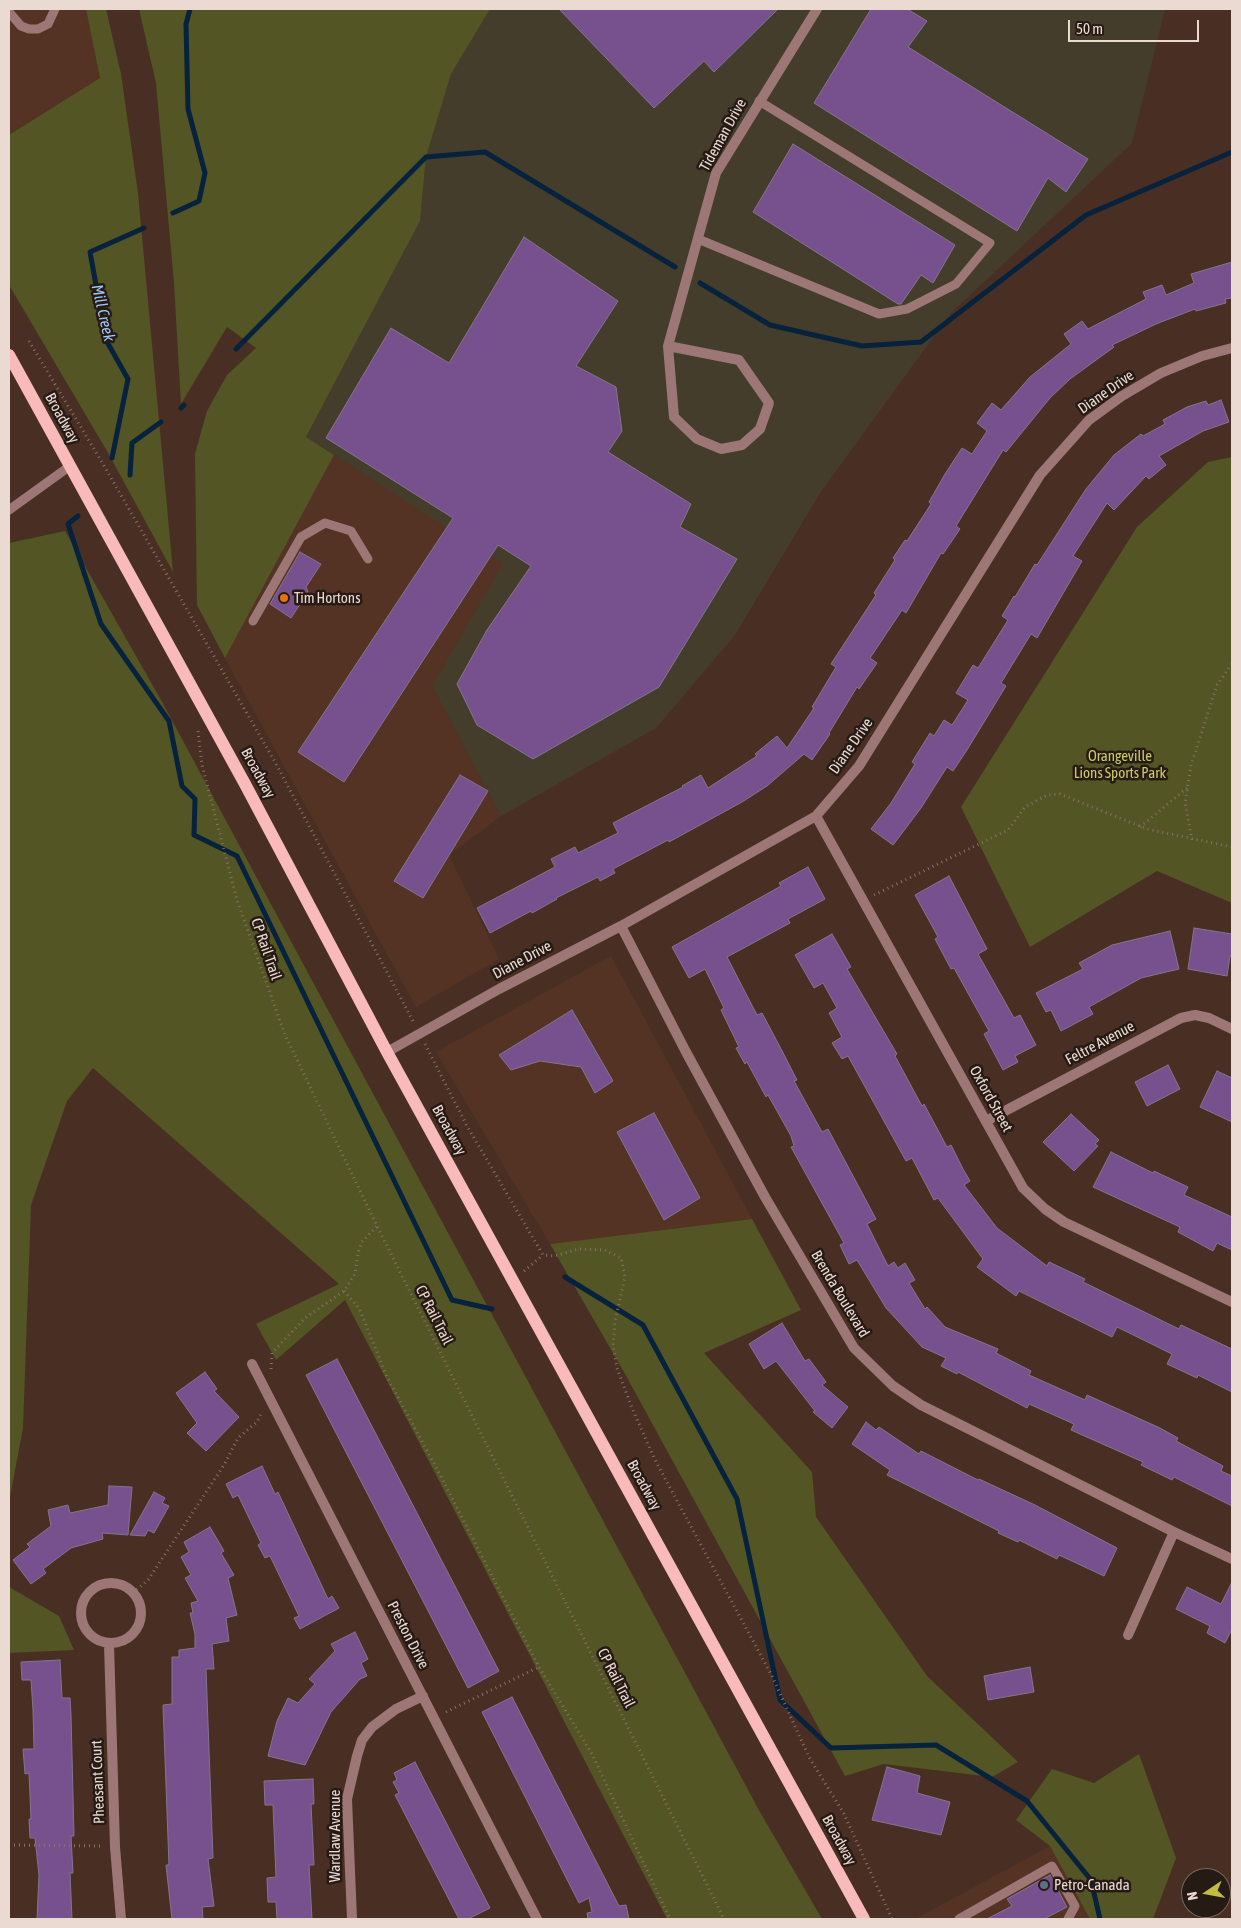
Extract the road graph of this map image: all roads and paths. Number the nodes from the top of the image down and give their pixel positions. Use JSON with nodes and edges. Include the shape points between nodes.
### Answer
{"nodes":[{"id":1,"x":55,"y":9,"type":"edge"},
{"id":2,"x":817,"y":9,"type":"edge"},
{"id":3,"x":9,"y":12,"type":"edge"},
{"id":4,"x":759,"y":100,"type":"junction"},
{"id":5,"x":698,"y":239,"type":"junction"},
{"id":6,"x":29,"y":340,"type":"dead end"},
{"id":7,"x":668,"y":346,"type":"junction"},
{"id":8,"x":1232,"y":348,"type":"edge"},
{"id":9,"x":9,"y":355,"type":"edge"},
{"id":10,"x":70,"y":466,"type":"junction"},
{"id":11,"x":9,"y":510,"type":"edge"},
{"id":12,"x":368,"y":559,"type":"dead end"},
{"id":13,"x":253,"y":621,"type":"dead end"},
{"id":14,"x":1232,"y":664,"type":"edge"},
{"id":15,"x":198,"y":724,"type":"dead end"},
{"id":16,"x":1187,"y":787,"type":"junction"},
{"id":17,"x":816,"y":816,"type":"junction"},
{"id":18,"x":1140,"y":826,"type":"junction"},
{"id":19,"x":1192,"y":840,"type":"junction"},
{"id":20,"x":1232,"y":847,"type":"edge"},
{"id":21,"x":864,"y":901,"type":"junction"},
{"id":22,"x":621,"y":926,"type":"junction"},
{"id":23,"x":1232,"y":1029,"type":"edge"},
{"id":24,"x":420,"y":1034,"type":"junction"},
{"id":25,"x":387,"y":1052,"type":"junction"},
{"id":26,"x":986,"y":1121,"type":"junction"},
{"id":27,"x":377,"y":1226,"type":"junction"},
{"id":28,"x":543,"y":1255,"type":"junction"},
{"id":29,"x":513,"y":1280,"type":"junction"},
{"id":30,"x":344,"y":1291,"type":"junction"},
{"id":31,"x":1232,"y":1302,"type":"edge"},
{"id":32,"x":252,"y":1364,"type":"dead end"},
{"id":33,"x":271,"y":1370,"type":"dead end"},
{"id":34,"x":269,"y":1397,"type":"junction"},
{"id":35,"x":1174,"y":1532,"type":"junction"},
{"id":36,"x":1232,"y":1559,"type":"edge"},
{"id":37,"x":133,"y":1593,"type":"junction"},
{"id":38,"x":1128,"y":1635,"type":"dead end"},
{"id":39,"x":109,"y":1644,"type":"junction"},
{"id":40,"x":538,"y":1667,"type":"junction"},
{"id":41,"x":423,"y":1696,"type":"junction"},
{"id":42,"x":434,"y":1717,"type":"junction"},
{"id":43,"x":9,"y":1844,"type":"edge"},
{"id":44,"x":115,"y":1847,"type":"junction"},
{"id":45,"x":121,"y":1919,"type":"edge"},
{"id":46,"x":352,"y":1919,"type":"edge"},
{"id":47,"x":538,"y":1919,"type":"edge"},
{"id":48,"x":670,"y":1919,"type":"edge"},
{"id":49,"x":724,"y":1919,"type":"edge"},
{"id":50,"x":864,"y":1919,"type":"edge"},
{"id":51,"x":892,"y":1919,"type":"edge"},
{"id":52,"x":959,"y":1919,"type":"edge"},
{"id":53,"x":1068,"y":1919,"type":"edge"}],
"edges":[{"from":1,"to":3,"type":"lane","via":[[48,24],[38,29],[21,26]]},
{"from":2,"to":4,"type":"street","name":"Tideman Drive"},
{"from":4,"to":5,"type":"street","name":"Tideman Drive","via":[[716,173]]},
{"from":4,"to":5,"type":"lane","via":[[990,243],[956,284],[907,309],[879,314]]},
{"from":5,"to":7,"type":"street","name":"Tideman Drive"},
{"from":6,"to":24,"type":"path","via":[[275,762]]},
{"from":7,"to":7,"type":"street","name":"Tideman Drive","via":[[674,417],[697,439],[721,449],[742,445],[760,429],[769,404],[739,360]]},
{"from":8,"to":17,"type":"street","name":"Diane Drive","via":[[1160,373],[1122,396],[1089,420],[1046,468],[859,766]]},
{"from":9,"to":10,"type":"main road","name":"Broadway"},
{"from":10,"to":11,"type":"lane"},
{"from":10,"to":25,"type":"main road","name":"Broadway","via":[[245,784]]},
{"from":12,"to":13,"type":"lane","via":[[351,531],[326,523],[301,537]]},
{"from":14,"to":16,"type":"path","via":[[1217,685]]},
{"from":15,"to":27,"type":"path","name":"CP Rail Trail","via":[[202,765],[237,900],[285,1035]]},
{"from":16,"to":18,"type":"path"},
{"from":16,"to":19,"type":"path","via":[[1185,803]]},
{"from":17,"to":21,"type":"street","name":"Oxford Street"},
{"from":17,"to":22,"type":"street","name":"Diane Drive"},
{"from":18,"to":19,"type":"path"},
{"from":18,"to":21,"type":"path","via":[[1060,794],[1047,795],[1025,807],[1008,830]]},
{"from":19,"to":20,"type":"path"},
{"from":21,"to":26,"type":"street","name":"Oxford Street"},
{"from":22,"to":24,"type":"street","name":"Diane Drive"},
{"from":22,"to":35,"type":"street","name":"Brenda Boulevard","via":[[765,1197],[854,1348],[892,1386],[921,1405]]},
{"from":23,"to":26,"type":"street","name":"Feltre Avenue","via":[[1209,1018],[1195,1015],[1181,1018]]},
{"from":24,"to":25,"type":"street","name":"Diane Drive"},
{"from":24,"to":28,"type":"path","via":[[467,1126]]},
{"from":25,"to":29,"type":"main road","name":"Broadway"},
{"from":26,"to":31,"type":"street","name":"Oxford Street","via":[[1023,1188],[1045,1209],[1064,1222]]},
{"from":27,"to":30,"type":"path","via":[[362,1242],[355,1274]]},
{"from":27,"to":49,"type":"path","name":"CP Rail Trail"},
{"from":28,"to":29,"type":"path"},
{"from":28,"to":51,"type":"path","via":[[555,1256],[578,1249],[605,1250],[621,1258],[625,1277],[613,1346],[617,1368],[655,1460],[772,1676],[794,1729],[844,1814]]},
{"from":29,"to":50,"type":"main road","name":"Broadway"},
{"from":30,"to":33,"type":"path","via":[[305,1318],[272,1353]]},
{"from":30,"to":40,"type":"path","via":[[359,1308],[387,1378]]},
{"from":32,"to":34,"type":"street","name":"Preston Drive"},
{"from":34,"to":37,"type":"path","via":[[256,1422],[238,1438],[224,1465],[148,1580]]},
{"from":34,"to":41,"type":"street","name":"Preston Drive"},
{"from":35,"to":36,"type":"street","name":"Brenda Boulevard"},
{"from":35,"to":38,"type":"street"},
{"from":37,"to":39,"type":"street","via":[[140,1607],[136,1630],[128,1638]]},
{"from":37,"to":39,"type":"street","via":[[108,1582],[89,1592],[83,1600],[80,1610],[83,1626],[89,1635]]},
{"from":39,"to":44,"type":"street","name":"Pheasant Court"},
{"from":40,"to":42,"type":"path"},
{"from":40,"to":48,"type":"path","via":[[592,1754]]},
{"from":41,"to":42,"type":"street","name":"Preston Drive"},
{"from":41,"to":46,"type":"street","name":"Wardlaw Avenue","via":[[396,1709],[372,1727],[362,1740],[347,1799]]},
{"from":42,"to":47,"type":"street","name":"Preston Drive"},
{"from":43,"to":44,"type":"path"},
{"from":44,"to":45,"type":"street","name":"Pheasant Court"},
{"from":52,"to":53,"type":"lane","via":[[1052,1866],[1075,1906]]}]}
